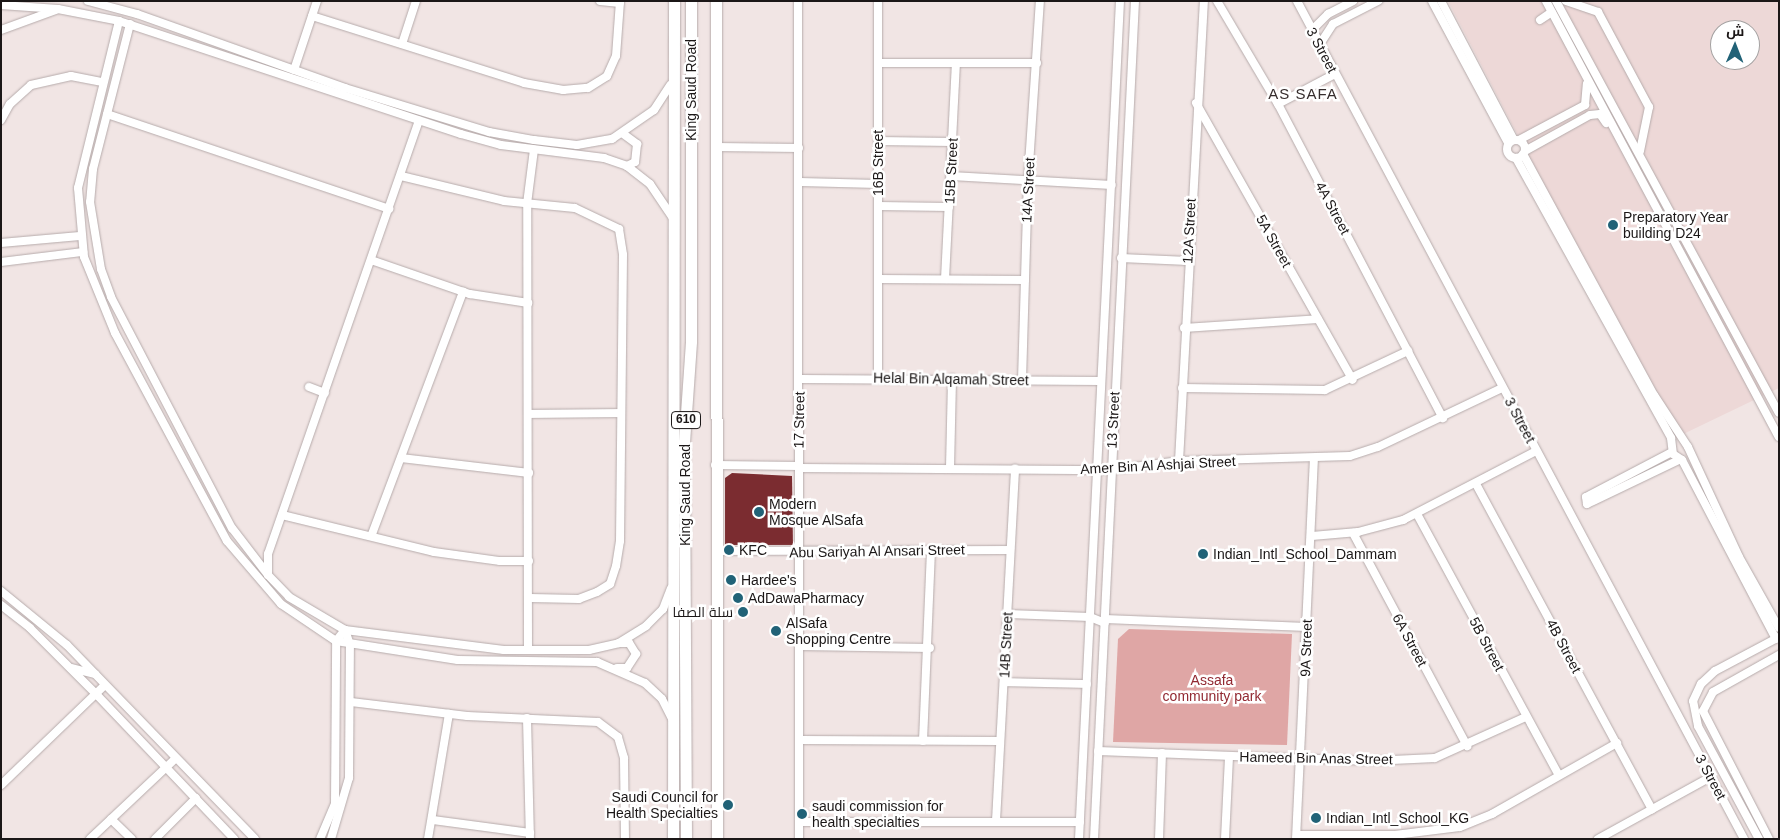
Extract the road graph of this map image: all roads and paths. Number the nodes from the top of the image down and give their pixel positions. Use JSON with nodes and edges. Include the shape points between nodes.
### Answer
{"nodes":[{"id":1,"x":89,"y":1,"type":"edge"},
{"id":2,"x":317,"y":1,"type":"edge"},
{"id":3,"x":416,"y":1,"type":"edge"},
{"id":4,"x":600,"y":1,"type":"edge"},
{"id":5,"x":674,"y":1,"type":"edge"},
{"id":6,"x":690,"y":1,"type":"edge"},
{"id":7,"x":716,"y":1,"type":"edge"},
{"id":8,"x":798,"y":1,"type":"edge"},
{"id":9,"x":878,"y":1,"type":"edge"},
{"id":10,"x":1040,"y":1,"type":"edge"},
{"id":11,"x":1120,"y":1,"type":"edge"},
{"id":12,"x":1135,"y":1,"type":"edge"},
{"id":13,"x":1204,"y":1,"type":"edge"},
{"id":14,"x":1217,"y":1,"type":"edge"},
{"id":15,"x":1297,"y":1,"type":"edge"},
{"id":16,"x":1353,"y":1,"type":"edge"},
{"id":17,"x":1378,"y":1,"type":"edge"},
{"id":18,"x":1432,"y":1,"type":"edge"},
{"id":19,"x":1441,"y":1,"type":"edge"},
{"id":20,"x":1546,"y":1,"type":"edge"},
{"id":21,"x":1556,"y":1,"type":"edge"},
{"id":22,"x":1566,"y":1,"type":"edge"},
{"id":23,"x":620,"y":2,"type":"edge"},
{"id":24,"x":1,"y":5,"type":"edge"},
{"id":25,"x":58,"y":9,"type":"junction"},
{"id":26,"x":1552,"y":12,"type":"junction"},
{"id":27,"x":1328,"y":14,"type":"junction"},
{"id":28,"x":312,"y":16,"type":"junction"},
{"id":29,"x":1540,"y":20,"type":"dead end"},
{"id":30,"x":119,"y":21,"type":"junction"},
{"id":31,"x":130,"y":24,"type":"junction"},
{"id":32,"x":1334,"y":24,"type":"junction"},
{"id":33,"x":1,"y":30,"type":"edge"},
{"id":34,"x":1312,"y":30,"type":"junction"},
{"id":35,"x":402,"y":44,"type":"junction"},
{"id":36,"x":1320,"y":44,"type":"junction"},
{"id":37,"x":878,"y":63,"type":"junction"},
{"id":38,"x":956,"y":63,"type":"junction"},
{"id":39,"x":1037,"y":63,"type":"junction"},
{"id":40,"x":294,"y":70,"type":"junction"},
{"id":41,"x":1335,"y":74,"type":"junction"},
{"id":42,"x":1586,"y":77,"type":"junction"},
{"id":43,"x":102,"y":82,"type":"junction"},
{"id":44,"x":670,"y":85,"type":"dead end"},
{"id":45,"x":1196,"y":103,"type":"junction"},
{"id":46,"x":1278,"y":104,"type":"junction"},
{"id":47,"x":106,"y":114,"type":"junction"},
{"id":48,"x":1,"y":120,"type":"edge"},
{"id":49,"x":419,"y":121,"type":"junction"},
{"id":50,"x":622,"y":133,"type":"junction"},
{"id":51,"x":1616,"y":134,"type":"junction"},
{"id":52,"x":878,"y":141,"type":"junction"},
{"id":53,"x":1514,"y":141,"type":"junction"},
{"id":54,"x":952,"y":142,"type":"junction"},
{"id":55,"x":716,"y":147,"type":"junction"},
{"id":56,"x":798,"y":148,"type":"junction"},
{"id":57,"x":534,"y":149,"type":"junction"},
{"id":58,"x":1640,"y":151,"type":"junction"},
{"id":59,"x":1521,"y":154,"type":"junction"},
{"id":60,"x":627,"y":166,"type":"junction"},
{"id":61,"x":401,"y":176,"type":"junction"},
{"id":62,"x":951,"y":176,"type":"junction"},
{"id":63,"x":1028,"y":180,"type":"junction"},
{"id":64,"x":800,"y":182,"type":"junction"},
{"id":65,"x":878,"y":184,"type":"junction"},
{"id":66,"x":1112,"y":185,"type":"junction"},
{"id":67,"x":527,"y":204,"type":"junction"},
{"id":68,"x":878,"y":206,"type":"junction"},
{"id":69,"x":949,"y":207,"type":"junction"},
{"id":70,"x":389,"y":209,"type":"junction"},
{"id":71,"x":677,"y":226,"type":"junction"},
{"id":72,"x":80,"y":236,"type":"junction"},
{"id":73,"x":1,"y":243,"type":"edge"},
{"id":74,"x":84,"y":252,"type":"junction"},
{"id":75,"x":1121,"y":258,"type":"junction"},
{"id":76,"x":371,"y":260,"type":"junction"},
{"id":77,"x":1188,"y":261,"type":"junction"},
{"id":78,"x":1,"y":262,"type":"edge"},
{"id":79,"x":878,"y":279,"type":"junction"},
{"id":80,"x":946,"y":279,"type":"junction"},
{"id":81,"x":1025,"y":280,"type":"junction"},
{"id":82,"x":463,"y":292,"type":"junction"},
{"id":83,"x":528,"y":303,"type":"junction"},
{"id":84,"x":1318,"y":319,"type":"junction"},
{"id":85,"x":1184,"y":328,"type":"junction"},
{"id":86,"x":1408,"y":351,"type":"junction"},
{"id":87,"x":878,"y":377,"type":"junction"},
{"id":88,"x":952,"y":378,"type":"junction"},
{"id":89,"x":800,"y":379,"type":"junction"},
{"id":90,"x":1022,"y":380,"type":"junction"},
{"id":91,"x":1353,"y":380,"type":"junction"},
{"id":92,"x":1101,"y":381,"type":"junction"},
{"id":93,"x":309,"y":387,"type":"dead end"},
{"id":94,"x":1182,"y":388,"type":"junction"},
{"id":95,"x":1502,"y":388,"type":"junction"},
{"id":96,"x":325,"y":393,"type":"junction"},
{"id":97,"x":621,"y":413,"type":"junction"},
{"id":98,"x":1779,"y":413,"type":"edge"},
{"id":99,"x":528,"y":414,"type":"junction"},
{"id":100,"x":1443,"y":418,"type":"junction"},
{"id":101,"x":1779,"y":437,"type":"edge"},
{"id":102,"x":1684,"y":443,"type":"junction"},
{"id":103,"x":1672,"y":450,"type":"junction"},
{"id":104,"x":1536,"y":451,"type":"junction"},
{"id":105,"x":401,"y":458,"type":"junction"},
{"id":106,"x":1314,"y":458,"type":"junction"},
{"id":107,"x":1683,"y":458,"type":"junction"},
{"id":108,"x":1179,"y":461,"type":"junction"},
{"id":109,"x":716,"y":465,"type":"junction"},
{"id":110,"x":799,"y":467,"type":"junction"},
{"id":111,"x":950,"y":468,"type":"junction"},
{"id":112,"x":1015,"y":469,"type":"junction"},
{"id":113,"x":1097,"y":470,"type":"junction"},
{"id":114,"x":1111,"y":470,"type":"junction"},
{"id":115,"x":529,"y":473,"type":"junction"},
{"id":116,"x":1476,"y":484,"type":"junction"},
{"id":117,"x":282,"y":514,"type":"junction"},
{"id":118,"x":1417,"y":514,"type":"junction"},
{"id":119,"x":1353,"y":533,"type":"junction"},
{"id":120,"x":372,"y":534,"type":"junction"},
{"id":121,"x":1312,"y":536,"type":"junction"},
{"id":122,"x":931,"y":549,"type":"junction"},
{"id":123,"x":1009,"y":550,"type":"junction"},
{"id":124,"x":716,"y":551,"type":"junction"},
{"id":125,"x":800,"y":553,"type":"junction"},
{"id":126,"x":529,"y":561,"type":"junction"},
{"id":127,"x":268,"y":575,"type":"junction"},
{"id":128,"x":671,"y":588,"type":"junction"},
{"id":129,"x":1,"y":591,"type":"edge"},
{"id":130,"x":530,"y":598,"type":"junction"},
{"id":131,"x":1,"y":605,"type":"edge"},
{"id":132,"x":1008,"y":614,"type":"junction"},
{"id":133,"x":1090,"y":617,"type":"junction"},
{"id":134,"x":1105,"y":621,"type":"junction"},
{"id":135,"x":1307,"y":627,"type":"junction"},
{"id":136,"x":1779,"y":628,"type":"edge"},
{"id":137,"x":345,"y":630,"type":"junction"},
{"id":138,"x":1777,"y":638,"type":"edge"},
{"id":139,"x":336,"y":641,"type":"junction"},
{"id":140,"x":619,"y":643,"type":"junction"},
{"id":141,"x":350,"y":645,"type":"junction"},
{"id":142,"x":800,"y":646,"type":"junction"},
{"id":143,"x":528,"y":648,"type":"junction"},
{"id":144,"x":930,"y":648,"type":"junction"},
{"id":145,"x":1779,"y":655,"type":"edge"},
{"id":146,"x":71,"y":668,"type":"junction"},
{"id":147,"x":615,"y":668,"type":"junction"},
{"id":148,"x":95,"y":674,"type":"junction"},
{"id":149,"x":1004,"y":682,"type":"junction"},
{"id":150,"x":1087,"y":684,"type":"junction"},
{"id":151,"x":105,"y":685,"type":"junction"},
{"id":152,"x":97,"y":695,"type":"junction"},
{"id":153,"x":1708,"y":697,"type":"junction"},
{"id":154,"x":1693,"y":701,"type":"junction"},
{"id":155,"x":351,"y":702,"type":"junction"},
{"id":156,"x":449,"y":714,"type":"junction"},
{"id":157,"x":1526,"y":717,"type":"junction"},
{"id":158,"x":527,"y":718,"type":"junction"},
{"id":159,"x":672,"y":720,"type":"junction"},
{"id":160,"x":800,"y":740,"type":"junction"},
{"id":161,"x":923,"y":741,"type":"junction"},
{"id":162,"x":1000,"y":742,"type":"junction"},
{"id":163,"x":1617,"y":743,"type":"junction"},
{"id":164,"x":1467,"y":746,"type":"junction"},
{"id":165,"x":1098,"y":751,"type":"junction"},
{"id":166,"x":1162,"y":753,"type":"junction"},
{"id":167,"x":1228,"y":756,"type":"junction"},
{"id":168,"x":176,"y":758,"type":"junction"},
{"id":169,"x":1302,"y":760,"type":"junction"},
{"id":170,"x":166,"y":767,"type":"junction"},
{"id":171,"x":1558,"y":774,"type":"junction"},
{"id":172,"x":1711,"y":777,"type":"junction"},
{"id":173,"x":1,"y":785,"type":"edge"},
{"id":174,"x":196,"y":798,"type":"junction"},
{"id":175,"x":1652,"y":809,"type":"junction"},
{"id":176,"x":111,"y":819,"type":"junction"},
{"id":177,"x":433,"y":820,"type":"junction"},
{"id":178,"x":996,"y":821,"type":"junction"},
{"id":179,"x":799,"y":822,"type":"junction"},
{"id":180,"x":1080,"y":822,"type":"junction"},
{"id":181,"x":530,"y":836,"type":"edge"},
{"id":182,"x":1296,"y":837,"type":"edge"},
{"id":183,"x":90,"y":839,"type":"edge"},
{"id":184,"x":132,"y":839,"type":"edge"},
{"id":185,"x":155,"y":839,"type":"edge"},
{"id":186,"x":234,"y":839,"type":"edge"},
{"id":187,"x":255,"y":839,"type":"edge"},
{"id":188,"x":320,"y":839,"type":"edge"},
{"id":189,"x":331,"y":839,"type":"edge"},
{"id":190,"x":428,"y":839,"type":"edge"},
{"id":191,"x":624,"y":839,"type":"edge"},
{"id":192,"x":673,"y":839,"type":"edge"},
{"id":193,"x":686,"y":839,"type":"edge"},
{"id":194,"x":717,"y":839,"type":"edge"},
{"id":195,"x":799,"y":839,"type":"edge"},
{"id":196,"x":1079,"y":839,"type":"edge"},
{"id":197,"x":1094,"y":839,"type":"edge"},
{"id":198,"x":1159,"y":839,"type":"edge"},
{"id":199,"x":1225,"y":839,"type":"edge"},
{"id":200,"x":1598,"y":839,"type":"edge"},
{"id":201,"x":1744,"y":839,"type":"edge"},
{"id":202,"x":1758,"y":839,"type":"edge"},
{"id":203,"x":1769,"y":839,"type":"edge"}],
"edges":[{"from":1,"to":40,"type":"street","via":[[182,29]]},
{"from":2,"to":28,"type":"street"},
{"from":3,"to":35,"type":"street"},
{"from":4,"to":23,"type":"street"},
{"from":5,"to":71,"type":"main road"},
{"from":6,"to":193,"type":"main road","name":"King Saud Road","number":"610","via":[[692,340],[684,442]]},
{"from":7,"to":55,"type":"main road","name":"King Saud Road","number":"610"},
{"from":8,"to":56,"type":"street","name":"17 Street"},
{"from":9,"to":37,"type":"street","name":"16B Street"},
{"from":10,"to":39,"type":"street","name":"14A Street"},
{"from":11,"to":66,"type":"street","name":"13 Street"},
{"from":12,"to":75,"type":"street","name":"13 Street"},
{"from":13,"to":45,"type":"street","name":"12A Street"},
{"from":14,"to":46,"type":"street","name":"4A Street"},
{"from":15,"to":34,"type":"street","name":"3 Street"},
{"from":16,"to":27,"type":"street"},
{"from":17,"to":32,"type":"street"},
{"from":18,"to":53,"type":"street"},
{"from":19,"to":53,"type":"street"},
{"from":20,"to":26,"type":"street"},
{"from":21,"to":58,"type":"street"},
{"from":22,"to":58,"type":"street","via":[[1598,12],[1649,107]]},
{"from":23,"to":35,"type":"street","via":[[616,56],[607,76],[588,88],[563,90],[524,84]]},
{"from":24,"to":25,"type":"street"},
{"from":25,"to":30,"type":"street"},
{"from":25,"to":33,"type":"street"},
{"from":26,"to":29,"type":"street"},
{"from":26,"to":42,"type":"street"},
{"from":27,"to":32,"type":"street"},
{"from":27,"to":34,"type":"street"},
{"from":28,"to":35,"type":"street"},
{"from":28,"to":40,"type":"street"},
{"from":30,"to":31,"type":"street"},
{"from":30,"to":43,"type":"street"},
{"from":31,"to":47,"type":"street"},
{"from":31,"to":49,"type":"street"},
{"from":32,"to":36,"type":"street"},
{"from":34,"to":36,"type":"street","name":"3 Street"},
{"from":36,"to":41,"type":"street","name":"3 Street"},
{"from":37,"to":38,"type":"street"},
{"from":37,"to":52,"type":"street","name":"16B Street"},
{"from":38,"to":39,"type":"street"},
{"from":38,"to":54,"type":"street","name":"15B Street"},
{"from":39,"to":63,"type":"street","name":"14A Street"},
{"from":40,"to":50,"type":"street","via":[[489,132],[577,145],[612,139]]},
{"from":41,"to":46,"type":"street"},
{"from":41,"to":95,"type":"street","name":"3 Street"},
{"from":42,"to":51,"type":"street"},
{"from":42,"to":53,"type":"street","via":[[1589,92],[1585,105]]},
{"from":43,"to":48,"type":"street","via":[[71,76],[31,86],[10,104]]},
{"from":43,"to":72,"type":"street","via":[[78,188]]},
{"from":44,"to":50,"type":"street","via":[[654,110]]},
{"from":45,"to":77,"type":"street","name":"12A Street"},
{"from":45,"to":84,"type":"street","name":"5A Street"},
{"from":46,"to":86,"type":"street","name":"4A Street"},
{"from":47,"to":70,"type":"street"},
{"from":47,"to":127,"type":"street","via":[[93,169],[90,202],[101,269],[112,297],[232,528]]},
{"from":49,"to":57,"type":"street","via":[[502,145]]},
{"from":49,"to":61,"type":"street"},
{"from":50,"to":60,"type":"street","via":[[634,139],[638,152],[635,162]]},
{"from":51,"to":59,"type":"street","via":[[1596,113]]},
{"from":51,"to":101,"type":"street"},
{"from":52,"to":54,"type":"street"},
{"from":52,"to":65,"type":"street","name":"16B Street"},
{"from":53,"to":59,"type":"street"},
{"from":53,"to":59,"type":"street","via":[[1506,151]]},
{"from":54,"to":62,"type":"street","name":"15B Street"},
{"from":55,"to":56,"type":"street"},
{"from":55,"to":109,"type":"main road","name":"King Saud Road","number":"610"},
{"from":56,"to":64,"type":"street","name":"17 Street"},
{"from":57,"to":60,"type":"street","via":[[604,158]]},
{"from":57,"to":67,"type":"street"},
{"from":58,"to":98,"type":"street"},
{"from":59,"to":102,"type":"street"},
{"from":59,"to":103,"type":"street","via":[[1671,438]]},
{"from":60,"to":71,"type":"street","via":[[650,184]]},
{"from":61,"to":67,"type":"street"},
{"from":61,"to":70,"type":"street"},
{"from":62,"to":63,"type":"street"},
{"from":62,"to":69,"type":"street","name":"15B Street"},
{"from":63,"to":66,"type":"street"},
{"from":63,"to":81,"type":"street","name":"14A Street"},
{"from":64,"to":65,"type":"street"},
{"from":64,"to":89,"type":"street","name":"17 Street"},
{"from":65,"to":68,"type":"street","name":"16B Street"},
{"from":66,"to":92,"type":"street","name":"13 Street"},
{"from":67,"to":83,"type":"street"},
{"from":67,"to":97,"type":"street","via":[[574,208],[619,229],[623,255]]},
{"from":68,"to":69,"type":"street"},
{"from":68,"to":79,"type":"street","name":"16B Street"},
{"from":69,"to":80,"type":"street","name":"15B Street"},
{"from":70,"to":76,"type":"street"},
{"from":71,"to":128,"type":"main road"},
{"from":72,"to":73,"type":"street"},
{"from":72,"to":74,"type":"street"},
{"from":74,"to":78,"type":"street"},
{"from":74,"to":139,"type":"street","via":[[92,281],[115,333],[227,541],[281,604]]},
{"from":75,"to":77,"type":"street"},
{"from":75,"to":114,"type":"street","name":"13 Street"},
{"from":76,"to":82,"type":"street"},
{"from":76,"to":96,"type":"street"},
{"from":77,"to":85,"type":"street","name":"12A Street"},
{"from":79,"to":80,"type":"street"},
{"from":79,"to":87,"type":"street","name":"16B Street"},
{"from":80,"to":81,"type":"street"},
{"from":81,"to":90,"type":"street","name":"14A Street"},
{"from":82,"to":83,"type":"street"},
{"from":82,"to":105,"type":"street"},
{"from":83,"to":99,"type":"street"},
{"from":84,"to":85,"type":"street"},
{"from":84,"to":91,"type":"street","name":"5A Street"},
{"from":85,"to":94,"type":"street","name":"12A Street"},
{"from":86,"to":91,"type":"street"},
{"from":86,"to":100,"type":"street","name":"4A Street"},
{"from":87,"to":88,"type":"street","name":"Helal Bin Alqamah Street"},
{"from":87,"to":89,"type":"street","name":"Helal Bin Alqamah Street"},
{"from":88,"to":90,"type":"street","name":"Helal Bin Alqamah Street"},
{"from":88,"to":111,"type":"street"},
{"from":89,"to":110,"type":"street","name":"17 Street"},
{"from":90,"to":92,"type":"street","name":"Helal Bin Alqamah Street"},
{"from":91,"to":94,"type":"street","via":[[1324,390]]},
{"from":92,"to":113,"type":"street","name":"13 Street"},
{"from":93,"to":96,"type":"street"},
{"from":94,"to":108,"type":"street","name":"12A Street"},
{"from":95,"to":100,"type":"street","name":"Amer Bin Al Ashjai Street"},
{"from":95,"to":104,"type":"street","name":"3 Street"},
{"from":96,"to":117,"type":"street"},
{"from":97,"to":99,"type":"street"},
{"from":97,"to":130,"type":"street","via":[[620,541],[610,584],[580,598]]},
{"from":99,"to":115,"type":"street"},
{"from":100,"to":106,"type":"street","name":"Amer Bin Al Ashjai Street","via":[[1350,456]]},
{"from":102,"to":103,"type":"street"},
{"from":102,"to":107,"type":"street"},
{"from":103,"to":107,"type":"street"},
{"from":103,"to":107,"type":"street","via":[[1586,497],[1587,504]]},
{"from":104,"to":116,"type":"street"},
{"from":104,"to":172,"type":"street","name":"3 Street"},
{"from":105,"to":115,"type":"street"},
{"from":105,"to":120,"type":"street"},
{"from":106,"to":108,"type":"street","name":"Amer Bin Al Ashjai Street"},
{"from":106,"to":121,"type":"street","name":"9A Street"},
{"from":107,"to":136,"type":"street"},
{"from":107,"to":138,"type":"street"},
{"from":108,"to":114,"type":"street","name":"Amer Bin Al Ashjai Street"},
{"from":109,"to":110,"type":"street","name":"Amer Bin Al Ashjai Street"},
{"from":109,"to":124,"type":"main road","name":"King Saud Road","number":"610"},
{"from":110,"to":111,"type":"street","name":"Amer Bin Al Ashjai Street"},
{"from":110,"to":125,"type":"street","name":"17 Street"},
{"from":111,"to":112,"type":"street","name":"Amer Bin Al Ashjai Street"},
{"from":112,"to":113,"type":"street","name":"Amer Bin Al Ashjai Street"},
{"from":112,"to":123,"type":"street","name":"14B Street"},
{"from":113,"to":114,"type":"street","name":"Amer Bin Al Ashjai Street"},
{"from":113,"to":133,"type":"street","name":"13 Street"},
{"from":114,"to":134,"type":"street","name":"13 Street"},
{"from":115,"to":126,"type":"street"},
{"from":116,"to":118,"type":"street"},
{"from":116,"to":163,"type":"street","name":"4B Street"},
{"from":117,"to":120,"type":"street"},
{"from":117,"to":127,"type":"street","via":[[268,554]]},
{"from":118,"to":119,"type":"street"},
{"from":118,"to":157,"type":"street","name":"5B Street"},
{"from":119,"to":121,"type":"street"},
{"from":119,"to":164,"type":"street","name":"6A Street"},
{"from":120,"to":126,"type":"street","via":[[434,552],[500,561]]},
{"from":121,"to":135,"type":"street","name":"9A Street"},
{"from":122,"to":123,"type":"street","name":"Abu Sariyah Al Ansari Street"},
{"from":122,"to":125,"type":"street","name":"Abu Sariyah Al Ansari Street"},
{"from":122,"to":144,"type":"street"},
{"from":123,"to":132,"type":"street","name":"14B Street"},
{"from":124,"to":125,"type":"street","name":"Abu Sariyah Al Ansari Street"},
{"from":124,"to":194,"type":"main road","name":"King Saud Road","number":"610"},
{"from":125,"to":142,"type":"street","name":"17 Street"},
{"from":126,"to":130,"type":"street"},
{"from":127,"to":137,"type":"street","via":[[289,597]]},
{"from":128,"to":140,"type":"street","via":[[657,615]]},
{"from":128,"to":159,"type":"main road"},
{"from":129,"to":148,"type":"street","via":[[67,645]]},
{"from":130,"to":143,"type":"street"},
{"from":131,"to":146,"type":"street"},
{"from":132,"to":133,"type":"street"},
{"from":132,"to":149,"type":"street","name":"14B Street"},
{"from":133,"to":134,"type":"street"},
{"from":133,"to":150,"type":"street","name":"13 Street"},
{"from":134,"to":135,"type":"street"},
{"from":134,"to":165,"type":"street","name":"13 Street"},
{"from":135,"to":169,"type":"street","name":"9A Street"},
{"from":137,"to":139,"type":"street"},
{"from":137,"to":141,"type":"street"},
{"from":137,"to":143,"type":"street","via":[[435,644]]},
{"from":138,"to":154,"type":"street","via":[[1715,671],[1701,684]]},
{"from":139,"to":141,"type":"street"},
{"from":139,"to":188,"type":"street","via":[[335,804]]},
{"from":140,"to":143,"type":"street","via":[[589,650]]},
{"from":140,"to":147,"type":"street","via":[[628,643],[636,654],[627,668]]},
{"from":141,"to":147,"type":"street","via":[[458,660],[597,662]]},
{"from":141,"to":155,"type":"street"},
{"from":142,"to":144,"type":"street"},
{"from":142,"to":160,"type":"street","name":"17 Street"},
{"from":144,"to":161,"type":"street"},
{"from":145,"to":153,"type":"street"},
{"from":146,"to":148,"type":"street"},
{"from":146,"to":152,"type":"street"},
{"from":147,"to":159,"type":"street","via":[[657,694]]},
{"from":148,"to":151,"type":"street"},
{"from":149,"to":150,"type":"street"},
{"from":149,"to":162,"type":"street","name":"14B Street"},
{"from":150,"to":180,"type":"street","name":"13 Street"},
{"from":151,"to":152,"type":"street"},
{"from":151,"to":168,"type":"street"},
{"from":152,"to":170,"type":"street"},
{"from":152,"to":173,"type":"street"},
{"from":153,"to":154,"type":"street"},
{"from":153,"to":203,"type":"street","via":[[1703,711],[1706,722]]},
{"from":154,"to":202,"type":"street","via":[[1698,726]]},
{"from":155,"to":156,"type":"street"},
{"from":155,"to":189,"type":"street","via":[[349,778]]},
{"from":156,"to":158,"type":"street"},
{"from":156,"to":177,"type":"street"},
{"from":157,"to":164,"type":"street","name":"Hameed Bin Anas Street"},
{"from":157,"to":171,"type":"street","name":"5B Street"},
{"from":158,"to":181,"type":"street"},
{"from":158,"to":191,"type":"street","via":[[598,722],[618,737],[624,758]]},
{"from":159,"to":192,"type":"main road"},
{"from":160,"to":161,"type":"street"},
{"from":160,"to":179,"type":"street","name":"17 Street"},
{"from":161,"to":162,"type":"street"},
{"from":162,"to":178,"type":"street","name":"14B Street"},
{"from":163,"to":171,"type":"street"},
{"from":163,"to":175,"type":"street","name":"4B Street"},
{"from":164,"to":169,"type":"street","name":"Hameed Bin Anas Street","via":[[1435,758]]},
{"from":165,"to":166,"type":"street","name":"Hameed Bin Anas Street"},
{"from":165,"to":197,"type":"street","name":"13 Street"},
{"from":166,"to":167,"type":"street","name":"Hameed Bin Anas Street"},
{"from":166,"to":198,"type":"street"},
{"from":167,"to":169,"type":"street","name":"Hameed Bin Anas Street"},
{"from":167,"to":199,"type":"street"},
{"from":168,"to":170,"type":"street"},
{"from":168,"to":187,"type":"street"},
{"from":169,"to":182,"type":"street","name":"9A Street"},
{"from":170,"to":174,"type":"street"},
{"from":170,"to":176,"type":"street"},
{"from":171,"to":182,"type":"street","via":[[1492,814],[1460,827],[1395,835]]},
{"from":172,"to":175,"type":"street"},
{"from":172,"to":201,"type":"street","name":"3 Street"},
{"from":174,"to":185,"type":"street"},
{"from":174,"to":186,"type":"street"},
{"from":175,"to":200,"type":"street"},
{"from":176,"to":183,"type":"street"},
{"from":176,"to":184,"type":"street"},
{"from":177,"to":181,"type":"street"},
{"from":177,"to":190,"type":"street"},
{"from":178,"to":179,"type":"street"},
{"from":178,"to":180,"type":"street"},
{"from":179,"to":195,"type":"street","name":"17 Street"},
{"from":180,"to":196,"type":"street","name":"13 Street"}]}
